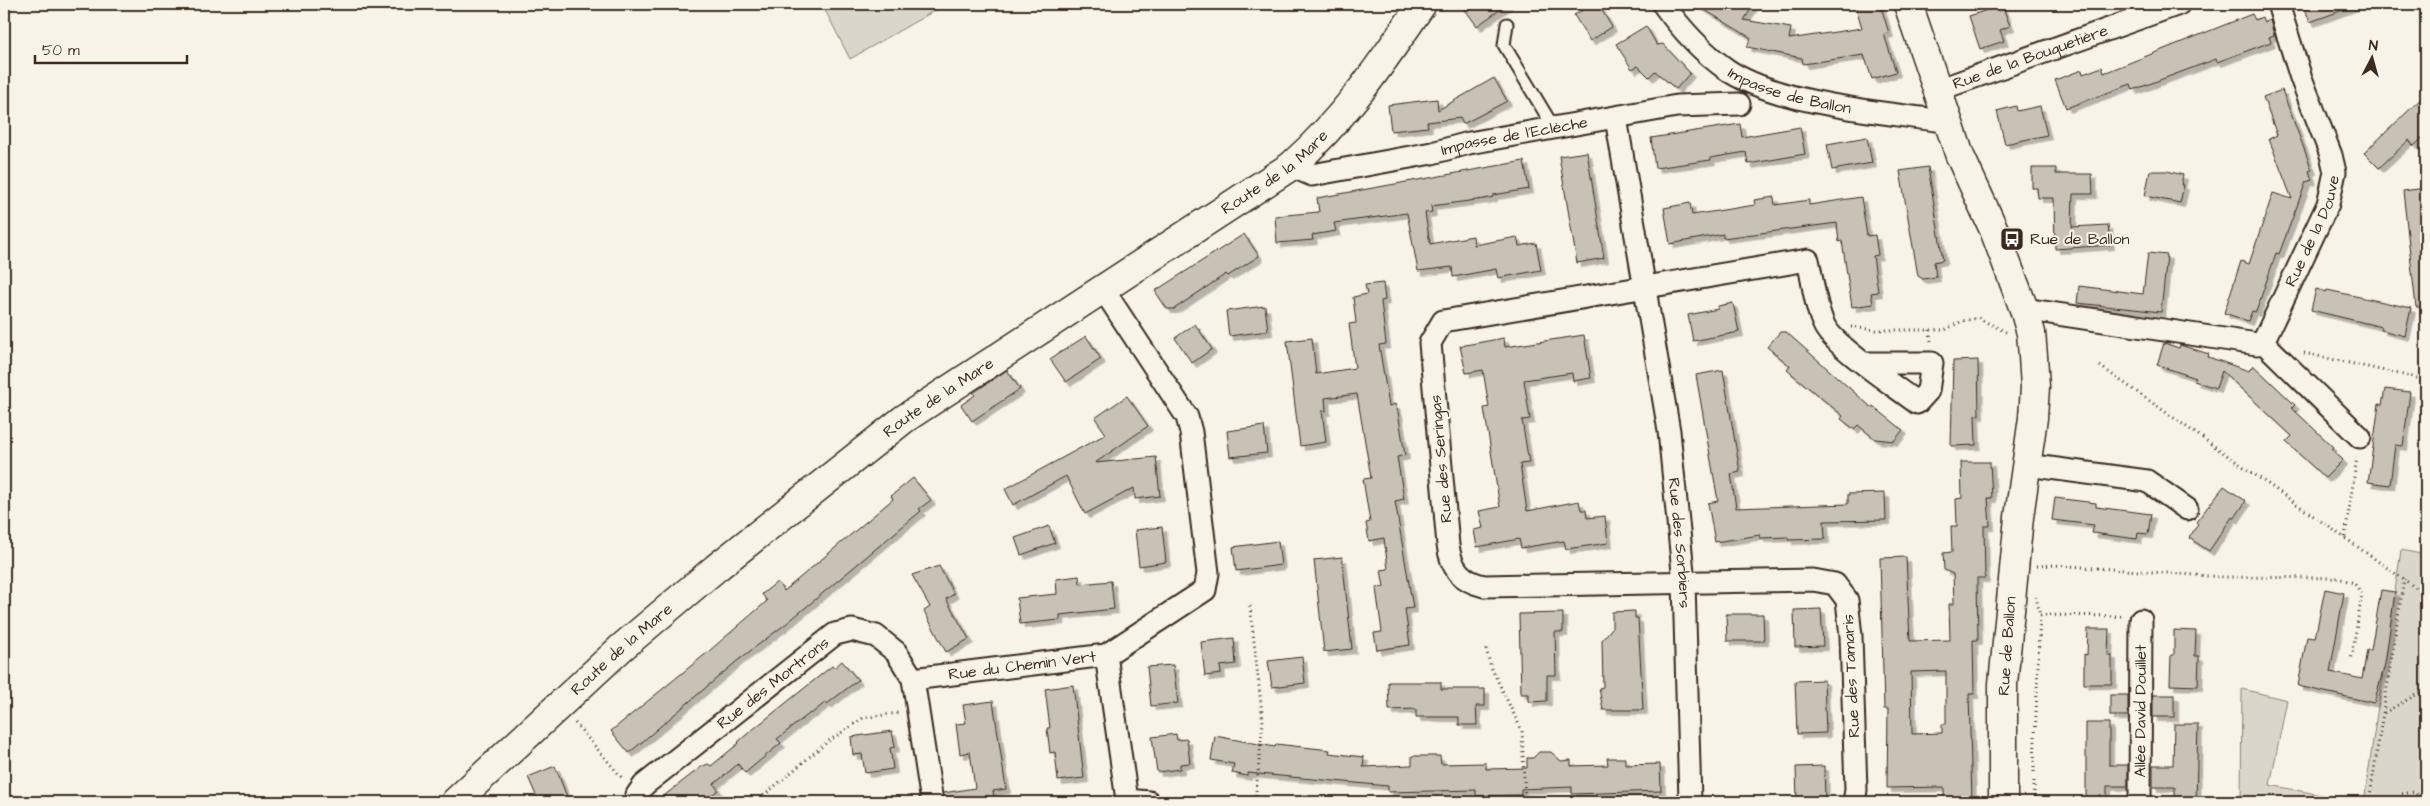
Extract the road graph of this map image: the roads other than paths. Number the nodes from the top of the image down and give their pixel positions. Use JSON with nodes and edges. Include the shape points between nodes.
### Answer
{"nodes":[{"id":1,"x":1422,"y":4,"type":"edge"},
{"id":2,"x":1663,"y":4,"type":"edge"},
{"id":3,"x":1908,"y":4,"type":"edge"},
{"id":4,"x":2180,"y":4,"type":"edge"},
{"id":5,"x":2278,"y":4,"type":"edge"},
{"id":6,"x":1507,"y":24,"type":"dead end"},
{"id":7,"x":1938,"y":90,"type":"junction"},
{"id":8,"x":1739,"y":104,"type":"dead end"},
{"id":9,"x":1616,"y":118,"type":"junction"},
{"id":10,"x":1946,"y":118,"type":"junction"},
{"id":11,"x":1554,"y":128,"type":"junction"},
{"id":12,"x":1291,"y":166,"type":"junction"},
{"id":13,"x":1646,"y":287,"type":"junction"},
{"id":14,"x":1104,"y":289,"type":"junction"},
{"id":15,"x":2027,"y":321,"type":"junction"},
{"id":16,"x":2263,"y":342,"type":"junction"},
{"id":17,"x":1866,"y":363,"type":"dead end"},
{"id":18,"x":2360,"y":436,"type":"road end"},
{"id":19,"x":2027,"y":465,"type":"junction"},
{"id":20,"x":2187,"y":509,"type":"dead end"},
{"id":21,"x":1684,"y":582,"type":"junction"},
{"id":22,"x":2141,"y":620,"type":"road end"},
{"id":23,"x":1106,"y":655,"type":"junction"},
{"id":24,"x":913,"y":679,"type":"junction"},
{"id":25,"x":636,"y":798,"type":"edge"},
{"id":26,"x":455,"y":802,"type":"edge"},
{"id":27,"x":932,"y":802,"type":"edge"},
{"id":28,"x":1149,"y":802,"type":"edge"},
{"id":29,"x":1690,"y":802,"type":"edge"},
{"id":30,"x":1854,"y":802,"type":"edge"},
{"id":31,"x":2003,"y":802,"type":"edge"},
{"id":32,"x":2140,"y":802,"type":"edge"}],
"edges":[{"from":1,"to":12,"type":"street","name":"Route de la Mare","via":[[1335,124]]},
{"from":2,"to":10,"type":"street","name":"Impasse de Ballon","via":[[1680,28],[1702,50],[1728,70],[1762,87],[1855,108],[1936,120]]},
{"from":3,"to":7,"type":"street","name":"Rue de Ballon"},
{"from":4,"to":7,"type":"street","name":"Rue de la Bouquetière"},
{"from":5,"to":16,"type":"street","name":"Rue de la Douve","via":[[2335,172],[2328,204]]},
{"from":6,"to":11,"type":"lane","via":[[1504,45]]},
{"from":7,"to":10,"type":"street","name":"Rue de Ballon"},
{"from":8,"to":9,"type":"street","name":"Impasse de l'Eclèche","via":[[1677,106]]},
{"from":9,"to":11,"type":"street","name":"Impasse de l'Eclèche"},
{"from":9,"to":13,"type":"street","name":"Rue des Sorbiers"},
{"from":10,"to":15,"type":"street","name":"Rue de Ballon","via":[[2010,270]]},
{"from":11,"to":12,"type":"street","name":"Impasse de l'Eclèche","via":[[1312,175]]},
{"from":12,"to":14,"type":"street","name":"Route de la Mare"},
{"from":13,"to":17,"type":"street","via":[[1808,260],[1823,323],[1830,335]]},
{"from":13,"to":21,"type":"street","name":"Rue des Sorbiers","via":[[1669,431]]},
{"from":13,"to":21,"type":"street","name":"Rue des Seringas","via":[[1443,322],[1430,343],[1449,555],[1464,578],[1484,586]]},
{"from":14,"to":23,"type":"street","name":"Rue du Chemin Vert","via":[[1186,417],[1192,432],[1208,573],[1205,590]]},
{"from":14,"to":26,"type":"street","name":"Route de la Mare","via":[[904,419],[621,648]]},
{"from":15,"to":16,"type":"street","via":[[2257,344]]},
{"from":15,"to":19,"type":"street","name":"Rue de Ballon","via":[[2035,388]]},
{"from":16,"to":18,"type":"street"},
{"from":19,"to":20,"type":"street","via":[[2147,481]]},
{"from":19,"to":31,"type":"street","name":"Rue de Ballon","via":[[2003,684]]},
{"from":21,"to":29,"type":"street","name":"Rue des Sorbiers"},
{"from":21,"to":30,"type":"street","name":"Rue des Tamaris","via":[[1813,580],[1835,584],[1847,600],[1851,636]]},
{"from":22,"to":32,"type":"street","name":"Allée David Douillet"},
{"from":23,"to":24,"type":"street","name":"Rue du Chemin Vert"},
{"from":23,"to":28,"type":"street","via":[[1127,800]]},
{"from":24,"to":25,"type":"street","name":"Rue des Mortrons","via":[[896,652],[876,636],[852,630],[835,634],[644,785]]},
{"from":24,"to":27,"type":"street","name":"Rue des Mortrons"}]}
